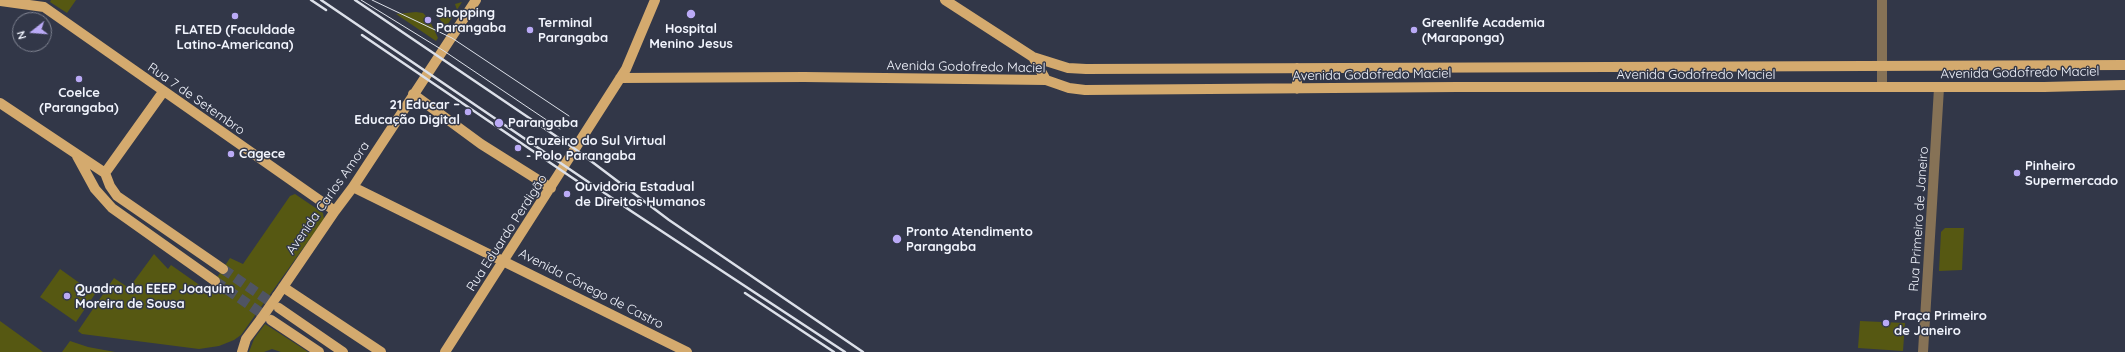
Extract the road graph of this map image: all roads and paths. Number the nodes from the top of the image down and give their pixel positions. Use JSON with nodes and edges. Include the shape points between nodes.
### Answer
{"nodes":[{"id":1,"x":476,"y":0,"type":"edge"},
{"id":2,"x":655,"y":0,"type":"edge"},
{"id":3,"x":945,"y":0,"type":"edge"},
{"id":4,"x":1882,"y":0,"type":"edge"},
{"id":5,"x":0,"y":1,"type":"edge"},
{"id":6,"x":1033,"y":57,"type":"junction"},
{"id":7,"x":2125,"y":65,"type":"edge"},
{"id":8,"x":1882,"y":67,"type":"junction"},
{"id":9,"x":1297,"y":68,"type":"junction"},
{"id":10,"x":620,"y":78,"type":"junction"},
{"id":11,"x":1046,"y":80,"type":"junction"},
{"id":12,"x":2125,"y":85,"type":"edge"},
{"id":13,"x":1882,"y":87,"type":"junction"},
{"id":14,"x":1940,"y":88,"type":"junction"},
{"id":15,"x":1297,"y":89,"type":"junction"},
{"id":16,"x":164,"y":92,"type":"junction"},
{"id":17,"x":413,"y":94,"type":"junction"},
{"id":18,"x":0,"y":103,"type":"edge"},
{"id":19,"x":76,"y":155,"type":"junction"},
{"id":20,"x":105,"y":173,"type":"junction"},
{"id":21,"x":353,"y":187,"type":"junction"},
{"id":22,"x":551,"y":188,"type":"junction"},
{"id":23,"x":334,"y":211,"type":"junction"},
{"id":24,"x":505,"y":261,"type":"junction"},
{"id":25,"x":223,"y":269,"type":"tunnel mouth"},
{"id":26,"x":215,"y":281,"type":"tunnel mouth"},
{"id":27,"x":280,"y":292,"type":"junction"},
{"id":28,"x":279,"y":308,"type":"tunnel mouth"},
{"id":29,"x":266,"y":320,"type":"junction"},
{"id":30,"x":242,"y":352,"type":"edge"},
{"id":31,"x":319,"y":352,"type":"edge"},
{"id":32,"x":342,"y":352,"type":"edge"},
{"id":33,"x":381,"y":352,"type":"edge"},
{"id":34,"x":445,"y":352,"type":"edge"},
{"id":35,"x":687,"y":352,"type":"edge"},
{"id":36,"x":1924,"y":352,"type":"edge"}],
"edges":[{"from":1,"to":17,"type":"main road","name":"Avenida Carlos Amora"},
{"from":2,"to":10,"type":"main road","name":"Rua Eduardo Perdigão"},
{"from":3,"to":6,"type":"main road"},
{"from":4,"to":8,"type":"street"},
{"from":5,"to":16,"type":"main road","name":"Rua 7 de Setembro","via":[[44,7]]},
{"from":6,"to":9,"type":"main road","name":"Avenida Godofredo Maciel","via":[[1068,68]]},
{"from":6,"to":11,"type":"main road"},
{"from":7,"to":8,"type":"main road","name":"Avenida Godofredo Maciel"},
{"from":8,"to":9,"type":"main road","name":"Avenida Godofredo Maciel"},
{"from":8,"to":13,"type":"street"},
{"from":9,"to":15,"type":"main road"},
{"from":10,"to":11,"type":"main road","name":"Avenida Godofredo Maciel"},
{"from":10,"to":22,"type":"main road","name":"Rua Eduardo Perdigão"},
{"from":11,"to":15,"type":"main road","name":"Avenida Godofredo Maciel","via":[[1069,88],[1085,90]]},
{"from":12,"to":14,"type":"main road","name":"Avenida Godofredo Maciel"},
{"from":13,"to":14,"type":"main road","name":"Avenida Godofredo Maciel"},
{"from":13,"to":15,"type":"main road","name":"Avenida Godofredo Maciel"},
{"from":14,"to":36,"type":"street","name":"Rua Primeiro de Janeiro"},
{"from":16,"to":20,"type":"main road"},
{"from":16,"to":23,"type":"main road","name":"Rua 7 de Setembro"},
{"from":17,"to":21,"type":"main road","name":"Avenida Carlos Amora"},
{"from":17,"to":22,"type":"main road","via":[[481,144]]},
{"from":18,"to":19,"type":"main road"},
{"from":19,"to":20,"type":"main road"},
{"from":19,"to":26,"type":"main road","via":[[95,189],[112,208]]},
{"from":20,"to":25,"type":"main road","via":[[113,191],[123,201]]},
{"from":21,"to":23,"type":"main road","name":"Avenida Carlos Amora"},
{"from":21,"to":24,"type":"main road","name":"Avenida Cônego de Castro"},
{"from":22,"to":24,"type":"main road","name":"Rua Eduardo Perdigão"},
{"from":23,"to":27,"type":"main road","name":"Avenida Carlos Amora"},
{"from":24,"to":34,"type":"main road","name":"Rua Eduardo Perdigão"},
{"from":24,"to":35,"type":"main road","name":"Avenida Cônego de Castro"},
{"from":27,"to":29,"type":"main road","name":"Avenida Carlos Amora","bridge":true},
{"from":27,"to":33,"type":"main road"},
{"from":28,"to":32,"type":"main road"},
{"from":29,"to":30,"type":"main road","name":"Avenida Carlos Amora","via":[[246,339]]},
{"from":29,"to":31,"type":"main road"}]}
